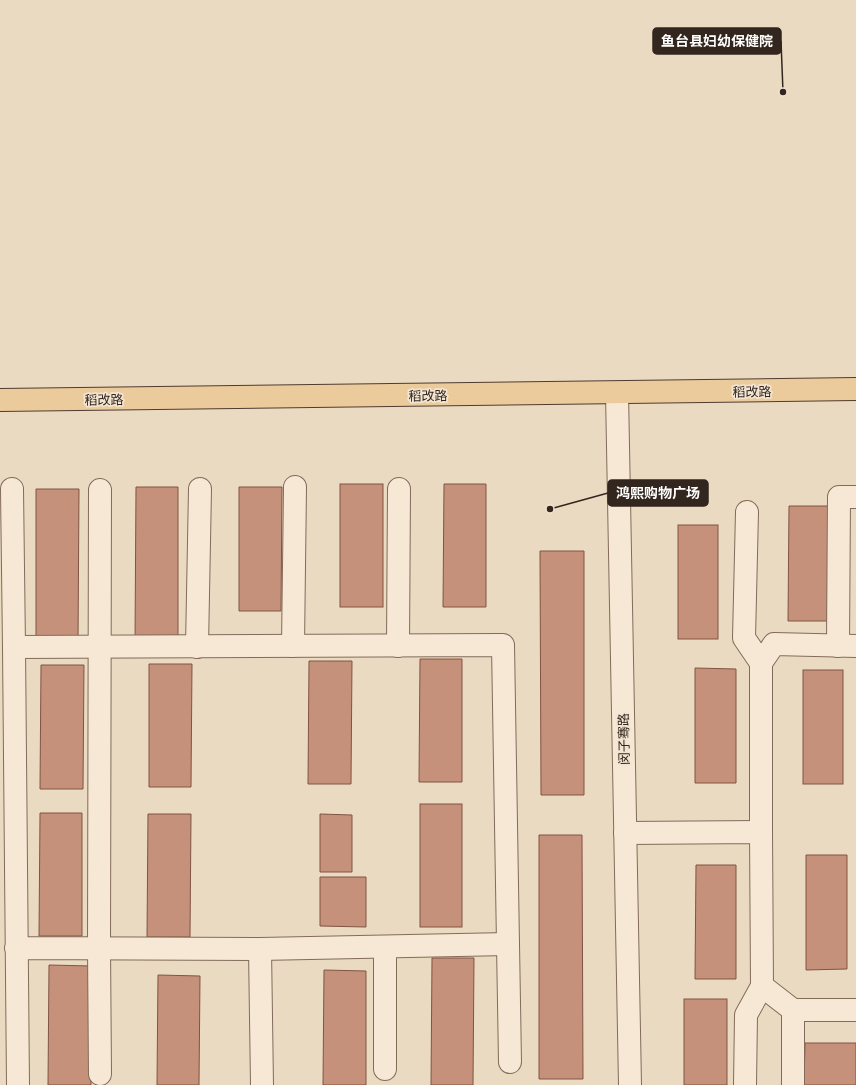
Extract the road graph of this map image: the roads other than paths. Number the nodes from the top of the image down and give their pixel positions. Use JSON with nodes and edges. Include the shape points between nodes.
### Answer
{"nodes":[{"id":1,"x":856,"y":389,"type":"edge"},
{"id":2,"x":617,"y":393,"type":"junction"},
{"id":3,"x":0,"y":400,"type":"edge"},
{"id":4,"x":295,"y":487,"type":"dead end"},
{"id":5,"x":12,"y":489,"type":"dead end"},
{"id":6,"x":200,"y":489,"type":"dead end"},
{"id":7,"x":399,"y":489,"type":"dead end"},
{"id":8,"x":100,"y":490,"type":"dead end"},
{"id":9,"x":856,"y":497,"type":"edge"},
{"id":10,"x":747,"y":512,"type":"dead end"},
{"id":11,"x":293,"y":646,"type":"junction"},
{"id":12,"x":398,"y":646,"type":"junction"},
{"id":13,"x":847,"y":646,"type":"edge"},
{"id":14,"x":14,"y":647,"type":"junction"},
{"id":15,"x":99,"y":647,"type":"junction"},
{"id":16,"x":197,"y":647,"type":"junction"},
{"id":17,"x":761,"y":663,"type":"junction"},
{"id":18,"x":761,"y":832,"type":"junction"},
{"id":19,"x":625,"y":834,"type":"junction"},
{"id":20,"x":508,"y":944,"type":"junction"},
{"id":21,"x":385,"y":947,"type":"junction"},
{"id":22,"x":16,"y":948,"type":"junction"},
{"id":23,"x":99,"y":948,"type":"junction"},
{"id":24,"x":260,"y":949,"type":"junction"},
{"id":25,"x":762,"y":986,"type":"junction"},
{"id":26,"x":793,"y":1010,"type":"junction"},
{"id":27,"x":856,"y":1010,"type":"edge"},
{"id":28,"x":510,"y":1062,"type":"dead end"},
{"id":29,"x":384,"y":1069,"type":"dead end"},
{"id":30,"x":100,"y":1074,"type":"dead end"},
{"id":31,"x":18,"y":1085,"type":"edge"},
{"id":32,"x":262,"y":1085,"type":"edge"},
{"id":33,"x":630,"y":1085,"type":"edge"},
{"id":34,"x":745,"y":1085,"type":"edge"},
{"id":35,"x":793,"y":1085,"type":"edge"}],
"edges":[{"from":1,"to":2,"type":"main road","name":"稻改路"},
{"from":2,"to":3,"type":"main road","name":"稻改路"},
{"from":2,"to":19,"type":"street","name":"闵子骞路"},
{"from":4,"to":11,"type":"street"},
{"from":5,"to":14,"type":"street"},
{"from":6,"to":16,"type":"street"},
{"from":7,"to":12,"type":"street"},
{"from":8,"to":15,"type":"street"},
{"from":9,"to":13,"type":"street","via":[[839,497]]},
{"from":10,"to":17,"type":"street","via":[[744,638]]},
{"from":11,"to":12,"type":"street"},
{"from":11,"to":16,"type":"street"},
{"from":12,"to":20,"type":"street","via":[[503,646]]},
{"from":13,"to":17,"type":"street","via":[[774,644]]},
{"from":14,"to":15,"type":"street"},
{"from":14,"to":22,"type":"street"},
{"from":15,"to":16,"type":"street"},
{"from":15,"to":23,"type":"street"},
{"from":17,"to":18,"type":"street"},
{"from":18,"to":19,"type":"street"},
{"from":18,"to":25,"type":"street"},
{"from":19,"to":33,"type":"street","name":"闵子骞路"},
{"from":20,"to":21,"type":"street"},
{"from":20,"to":28,"type":"street"},
{"from":21,"to":24,"type":"street"},
{"from":21,"to":29,"type":"street"},
{"from":22,"to":23,"type":"street"},
{"from":22,"to":31,"type":"street"},
{"from":23,"to":24,"type":"street"},
{"from":23,"to":30,"type":"street"},
{"from":24,"to":32,"type":"street"},
{"from":25,"to":26,"type":"street"},
{"from":25,"to":34,"type":"street","via":[[746,1015]]},
{"from":26,"to":27,"type":"street"},
{"from":26,"to":35,"type":"street"}]}
